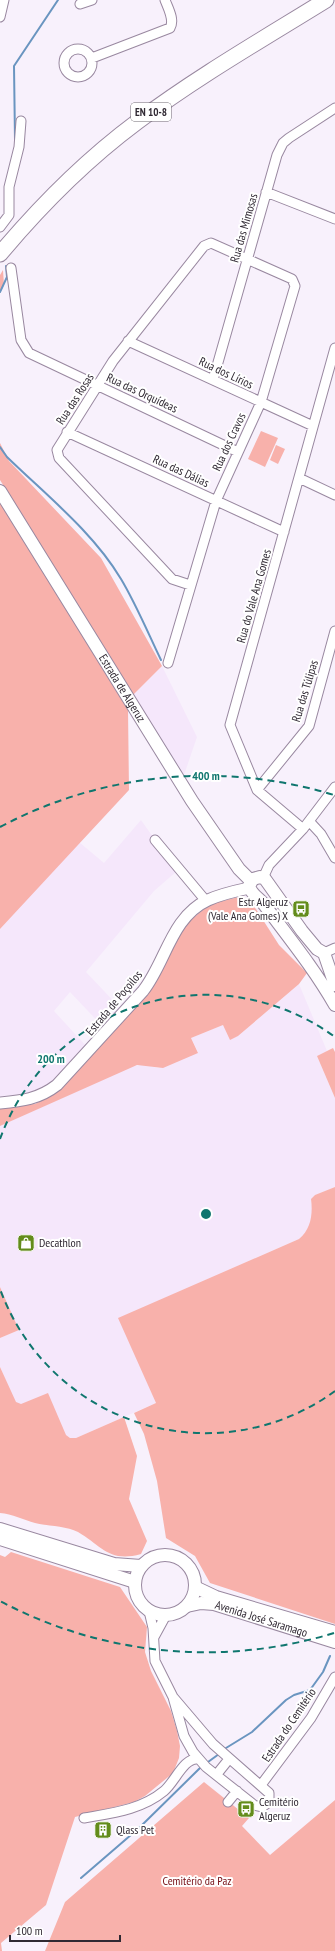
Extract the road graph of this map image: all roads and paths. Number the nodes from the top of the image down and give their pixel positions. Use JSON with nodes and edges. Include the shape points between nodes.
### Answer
{"nodes":[{"id":1,"x":4,"y":0,"type":"edge"},
{"id":2,"x":92,"y":0,"type":"edge"},
{"id":3,"x":165,"y":0,"type":"edge"},
{"id":4,"x":326,"y":0,"type":"edge"},
{"id":5,"x":80,"y":4,"type":"dead end"},
{"id":6,"x":0,"y":17,"type":"edge"},
{"id":7,"x":92,"y":58,"type":"dead end"},
{"id":8,"x":335,"y":108,"type":"edge"},
{"id":9,"x":21,"y":121,"type":"dead end"},
{"id":10,"x":266,"y":192,"type":"junction"},
{"id":11,"x":335,"y":219,"type":"edge"},
{"id":12,"x":0,"y":227,"type":"edge"},
{"id":13,"x":0,"y":254,"type":"edge"},
{"id":14,"x":247,"y":258,"type":"junction"},
{"id":15,"x":11,"y":268,"type":"dead end"},
{"id":16,"x":128,"y":341,"type":"junction"},
{"id":17,"x":335,"y":348,"type":"edge"},
{"id":18,"x":213,"y":380,"type":"junction"},
{"id":19,"x":97,"y":385,"type":"junction"},
{"id":20,"x":261,"y":402,"type":"junction"},
{"id":21,"x":313,"y":426,"type":"junction"},
{"id":22,"x":68,"y":432,"type":"junction"},
{"id":23,"x":238,"y":452,"type":"junction"},
{"id":24,"x":299,"y":478,"type":"junction"},
{"id":25,"x":0,"y":491,"type":"edge"},
{"id":26,"x":335,"y":495,"type":"edge"},
{"id":27,"x":216,"y":501,"type":"junction"},
{"id":28,"x":284,"y":532,"type":"junction"},
{"id":29,"x":190,"y":585,"type":"junction"},
{"id":30,"x":335,"y":631,"type":"edge"},
{"id":31,"x":168,"y":663,"type":"dead end"},
{"id":32,"x":335,"y":787,"type":"edge"},
{"id":33,"x":257,"y":790,"type":"junction"},
{"id":34,"x":306,"y":825,"type":"junction"},
{"id":35,"x":155,"y":840,"type":"dead end"},
{"id":36,"x":335,"y":858,"type":"edge"},
{"id":37,"x":258,"y":885,"type":"junction"},
{"id":38,"x":206,"y":901,"type":"junction"},
{"id":39,"x":335,"y":948,"type":"edge"},
{"id":40,"x":322,"y":953,"type":"junction"},
{"id":41,"x":308,"y":962,"type":"junction"},
{"id":42,"x":335,"y":985,"type":"edge"},
{"id":43,"x":335,"y":1005,"type":"edge"},
{"id":44,"x":0,"y":1103,"type":"edge"},
{"id":45,"x":0,"y":1529,"type":"edge"},
{"id":46,"x":0,"y":1539,"type":"edge"},
{"id":47,"x":141,"y":1566,"type":"junction"},
{"id":48,"x":135,"y":1582,"type":"junction"},
{"id":49,"x":195,"y":1586,"type":"junction"},
{"id":50,"x":187,"y":1606,"type":"junction"},
{"id":51,"x":149,"y":1611,"type":"junction"},
{"id":52,"x":166,"y":1615,"type":"junction"},
{"id":53,"x":335,"y":1632,"type":"edge"},
{"id":54,"x":153,"y":1638,"type":"junction"},
{"id":55,"x":335,"y":1642,"type":"edge"},
{"id":56,"x":335,"y":1677,"type":"edge"},
{"id":57,"x":174,"y":1697,"type":"junction"},
{"id":58,"x":184,"y":1736,"type":"junction"},
{"id":59,"x":198,"y":1759,"type":"junction"},
{"id":60,"x":229,"y":1759,"type":"junction"},
{"id":61,"x":184,"y":1766,"type":"junction"},
{"id":62,"x":217,"y":1774,"type":"junction"},
{"id":63,"x":261,"y":1785,"type":"junction"},
{"id":64,"x":237,"y":1791,"type":"junction"},
{"id":65,"x":228,"y":1802,"type":"dead end"},
{"id":66,"x":84,"y":1818,"type":"dead end"}],
"edges":[{"from":1,"to":6,"type":"street"},
{"from":2,"to":5,"type":"street"},
{"from":3,"to":7,"type":"street","via":[[172,18],[170,28]]},
{"from":4,"to":13,"type":"highway","number":"EN 10-8","via":[[219,66],[138,122],[80,169],[43,205]]},
{"from":8,"to":10,"type":"street","name":"Rua das Mimosas","via":[[283,143],[277,154]]},
{"from":9,"to":12,"type":"street","via":[[19,147],[9,187],[9,215]]},
{"from":10,"to":11,"type":"street"},
{"from":10,"to":14,"type":"street","name":"Rua das Mimosas"},
{"from":14,"to":16,"type":"street","name":"Rua das Rosas","via":[[215,244],[204,246]]},
{"from":14,"to":18,"type":"street","name":"Rua das Mimosas"},
{"from":14,"to":20,"type":"street","name":"Rua dos Cravos","via":[[292,279],[295,286]]},
{"from":15,"to":19,"type":"street","name":"Rua das Orquídeas","via":[[20,335],[25,350],[34,357]]},
{"from":16,"to":18,"type":"street","name":"Rua dos Lírios"},
{"from":16,"to":19,"type":"street","name":"Rua das Rosas"},
{"from":17,"to":21,"type":"street","name":"Rua do Vale Ana Gomes"},
{"from":18,"to":20,"type":"street","name":"Rua dos Lírios"},
{"from":19,"to":22,"type":"street","name":"Rua das Rosas"},
{"from":19,"to":23,"type":"street","name":"Rua das Orquídeas"},
{"from":20,"to":21,"type":"street","name":"Rua dos Lírios"},
{"from":20,"to":23,"type":"street","name":"Rua dos Cravos"},
{"from":21,"to":24,"type":"street","name":"Rua do Vale Ana Gomes"},
{"from":22,"to":27,"type":"street","name":"Rua das Dálias"},
{"from":22,"to":29,"type":"street","name":"Rua das Rosas","via":[[57,450],[59,458],[172,579]]},
{"from":23,"to":27,"type":"street","name":"Rua dos Cravos"},
{"from":24,"to":26,"type":"street"},
{"from":24,"to":28,"type":"street","name":"Rua do Vale Ana Gomes"},
{"from":25,"to":37,"type":"main road","name":"Estrada de Algeruz","via":[[192,802],[238,869]]},
{"from":27,"to":28,"type":"street","name":"Rua das Dálias"},
{"from":27,"to":29,"type":"street","name":"Rua dos Cravos"},
{"from":28,"to":33,"type":"street","name":"Rua do Vale Ana Gomes","via":[[230,725]]},
{"from":29,"to":31,"type":"street","name":"Rua dos Cravos"},
{"from":30,"to":33,"type":"street","name":"Rua das Túlipas","via":[[308,726]]},
{"from":32,"to":34,"type":"street"},
{"from":33,"to":34,"type":"street","name":"Rua do Vale Ana Gomes"},
{"from":34,"to":36,"type":"street","name":"Rua do Vale Ana Gomes","via":[[321,834]]},
{"from":34,"to":37,"type":"street","via":[[269,865]]},
{"from":35,"to":38,"type":"street"},
{"from":37,"to":38,"type":"street","name":"Estrada de Poçoilos"},
{"from":37,"to":40,"type":"main road","via":[[279,896],[302,931]]},
{"from":37,"to":41,"type":"main road","name":"Estrada de Algeruz","via":[[296,948]]},
{"from":38,"to":44,"type":"street","name":"Estrada de Poçoilos","via":[[184,918],[143,991],[57,1085],[41,1096]]},
{"from":39,"to":40,"type":"street"},
{"from":40,"to":41,"type":"main road","via":[[310,950]]},
{"from":40,"to":42,"type":"main road"},
{"from":41,"to":43,"type":"main road","name":"Estrada de Algeruz"},
{"from":45,"to":47,"type":"main road","via":[[114,1564]]},
{"from":46,"to":48,"type":"main road"},
{"from":47,"to":48,"type":"main road"},
{"from":47,"to":49,"type":"main road","via":[[158,1556],[175,1557],[184,1561],[190,1568]]},
{"from":48,"to":51,"type":"main road","via":[[138,1598]]},
{"from":49,"to":50,"type":"main road","via":[[194,1594]]},
{"from":49,"to":53,"type":"main road","name":"Avenida José Saramago","via":[[216,1597]]},
{"from":50,"to":52,"type":"main road","name":"Avenida José Saramago","via":[[177,1613]]},
{"from":50,"to":55,"type":"main road","name":"Avenida José Saramago","via":[[214,1604]]},
{"from":51,"to":52,"type":"main road"},
{"from":51,"to":54,"type":"street"},
{"from":52,"to":54,"type":"street"},
{"from":54,"to":57,"type":"street","via":[[155,1662]]},
{"from":56,"to":63,"type":"street","name":"Estrada do Cemitério","via":[[311,1718]]},
{"from":57,"to":58,"type":"street"},
{"from":57,"to":60,"type":"street"},
{"from":58,"to":59,"type":"street"},
{"from":58,"to":61,"type":"street"},
{"from":59,"to":61,"type":"street","via":[[192,1759]]},
{"from":59,"to":62,"type":"street"},
{"from":60,"to":62,"type":"street"},
{"from":60,"to":63,"type":"street"},
{"from":61,"to":66,"type":"street","via":[[175,1780],[152,1800],[123,1810]]},
{"from":62,"to":64,"type":"street"},
{"from":63,"to":64,"type":"street","via":[[269,1793],[270,1798],[262,1808],[254,1805]]},
{"from":64,"to":65,"type":"street"}]}
